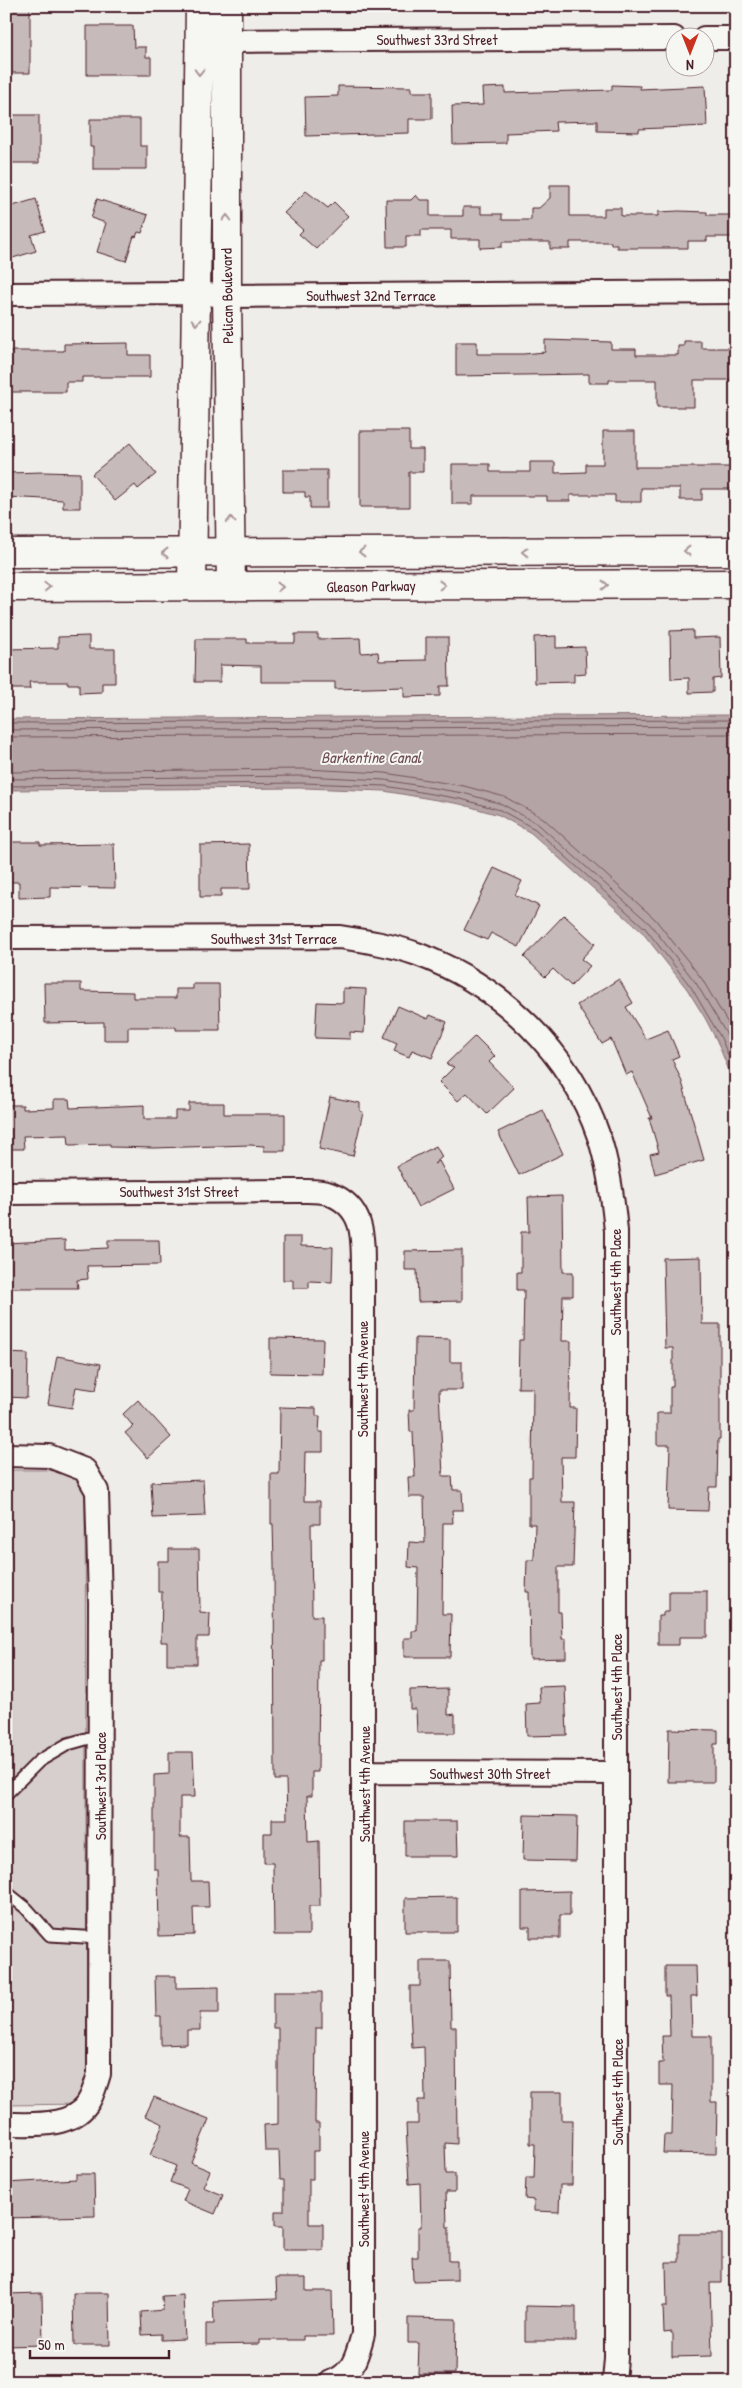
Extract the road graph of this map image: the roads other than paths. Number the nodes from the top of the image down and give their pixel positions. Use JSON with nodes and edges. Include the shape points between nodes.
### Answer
{"nodes":[{"id":1,"x":200,"y":6,"type":"edge"},
{"id":2,"x":227,"y":6,"type":"edge"},
{"id":3,"x":664,"y":38,"type":"edge"},
{"id":4,"x":714,"y":38,"type":"edge"},
{"id":5,"x":736,"y":38,"type":"edge"},
{"id":6,"x":199,"y":41,"type":"junction"},
{"id":7,"x":227,"y":41,"type":"junction"},
{"id":8,"x":736,"y":292,"type":"edge"},
{"id":9,"x":196,"y":293,"type":"junction"},
{"id":10,"x":6,"y":294,"type":"edge"},
{"id":11,"x":227,"y":296,"type":"junction"},
{"id":12,"x":736,"y":551,"type":"edge"},
{"id":13,"x":231,"y":552,"type":"junction"},
{"id":14,"x":6,"y":553,"type":"edge"},
{"id":15,"x":194,"y":553,"type":"junction"},
{"id":16,"x":736,"y":584,"type":"edge"},
{"id":17,"x":192,"y":585,"type":"junction"},
{"id":18,"x":231,"y":586,"type":"junction"},
{"id":19,"x":6,"y":587,"type":"edge"},
{"id":20,"x":6,"y":938,"type":"edge"},
{"id":21,"x":522,"y":1018,"type":"joint"},
{"id":22,"x":6,"y":1193,"type":"edge"},
{"id":23,"x":349,"y":1204,"type":"joint"},
{"id":24,"x":6,"y":1455,"type":"edge"},
{"id":25,"x":100,"y":1735,"type":"junction"},
{"id":26,"x":364,"y":1772,"type":"junction"},
{"id":27,"x":616,"y":1773,"type":"junction"},
{"id":28,"x":6,"y":1794,"type":"edge"},
{"id":29,"x":6,"y":1892,"type":"edge"},
{"id":30,"x":100,"y":1938,"type":"junction"},
{"id":31,"x":6,"y":2124,"type":"edge"},
{"id":32,"x":331,"y":2382,"type":"edge"},
{"id":33,"x":614,"y":2382,"type":"edge"}],
"edges":[{"from":1,"to":6,"type":"main road","name":"Pelican Boulevard"},
{"from":2,"to":7,"type":"main road","name":"Pelican Boulevard"},
{"from":3,"to":7,"type":"street","name":"Southwest 33rd Street"},
{"from":4,"to":5,"type":"street"},
{"from":6,"to":7,"type":"street","name":"Southwest 33rd Street"},
{"from":6,"to":9,"type":"main road","name":"Pelican Boulevard","one_way":true},
{"from":11,"to":7,"type":"main road","name":"Pelican Boulevard","one_way":true},
{"from":8,"to":11,"type":"street","name":"Southwest 32nd Terrace"},
{"from":9,"to":10,"type":"street","name":"Southwest 32nd Terrace"},
{"from":9,"to":11,"type":"street","name":"Southwest 32nd Terrace"},
{"from":9,"to":15,"type":"main road","name":"Pelican Boulevard","one_way":true},
{"from":13,"to":11,"type":"main road","name":"Pelican Boulevard","one_way":true},
{"from":12,"to":13,"type":"main road","one_way":true},
{"from":13,"to":15,"type":"main road"},
{"from":13,"to":18,"type":"main road","name":"Pelican Boulevard"},
{"from":15,"to":14,"type":"main road","one_way":true},
{"from":15,"to":17,"type":"main road","name":"Pelican Boulevard"},
{"from":18,"to":16,"type":"main road","name":"Gleason Parkway","one_way":true},
{"from":17,"to":18,"type":"main road","name":"Gleason Parkway"},
{"from":19,"to":17,"type":"main road","name":"Gleason Parkway","one_way":true},
{"from":20,"to":21,"type":"street","name":"Southwest 31st Terrace","via":[[340,937],[380,943],[418,954],[454,971],[488,991]]},
{"from":21,"to":27,"type":"street","name":"Southwest 4th Place","via":[[568,1072],[587,1106],[599,1138],[613,1200],[616,1231]]},
{"from":22,"to":23,"type":"street","name":"Southwest 31st Street","via":[[299,1191],[329,1193]]},
{"from":23,"to":26,"type":"street","name":"Southwest 4th Avenue","via":[[361,1224],[363,1281]]},
{"from":24,"to":25,"type":"street","name":"Southwest 3rd Place","via":[[49,1456],[85,1470],[97,1491]]},
{"from":25,"to":28,"type":"lane","via":[[68,1744],[39,1761]]},
{"from":25,"to":30,"type":"street","name":"Southwest 3rd Place"},
{"from":26,"to":27,"type":"street","name":"Southwest 30th Street"},
{"from":26,"to":32,"type":"street","name":"Southwest 4th Avenue","via":[[363,2334],[354,2366],[340,2379]]},
{"from":27,"to":33,"type":"street","name":"Southwest 4th Place"},
{"from":29,"to":30,"type":"lane","via":[[26,1908],[50,1936]]},
{"from":30,"to":31,"type":"street","name":"Southwest 3rd Place","via":[[99,2074],[87,2104],[68,2119],[44,2124]]}]}
